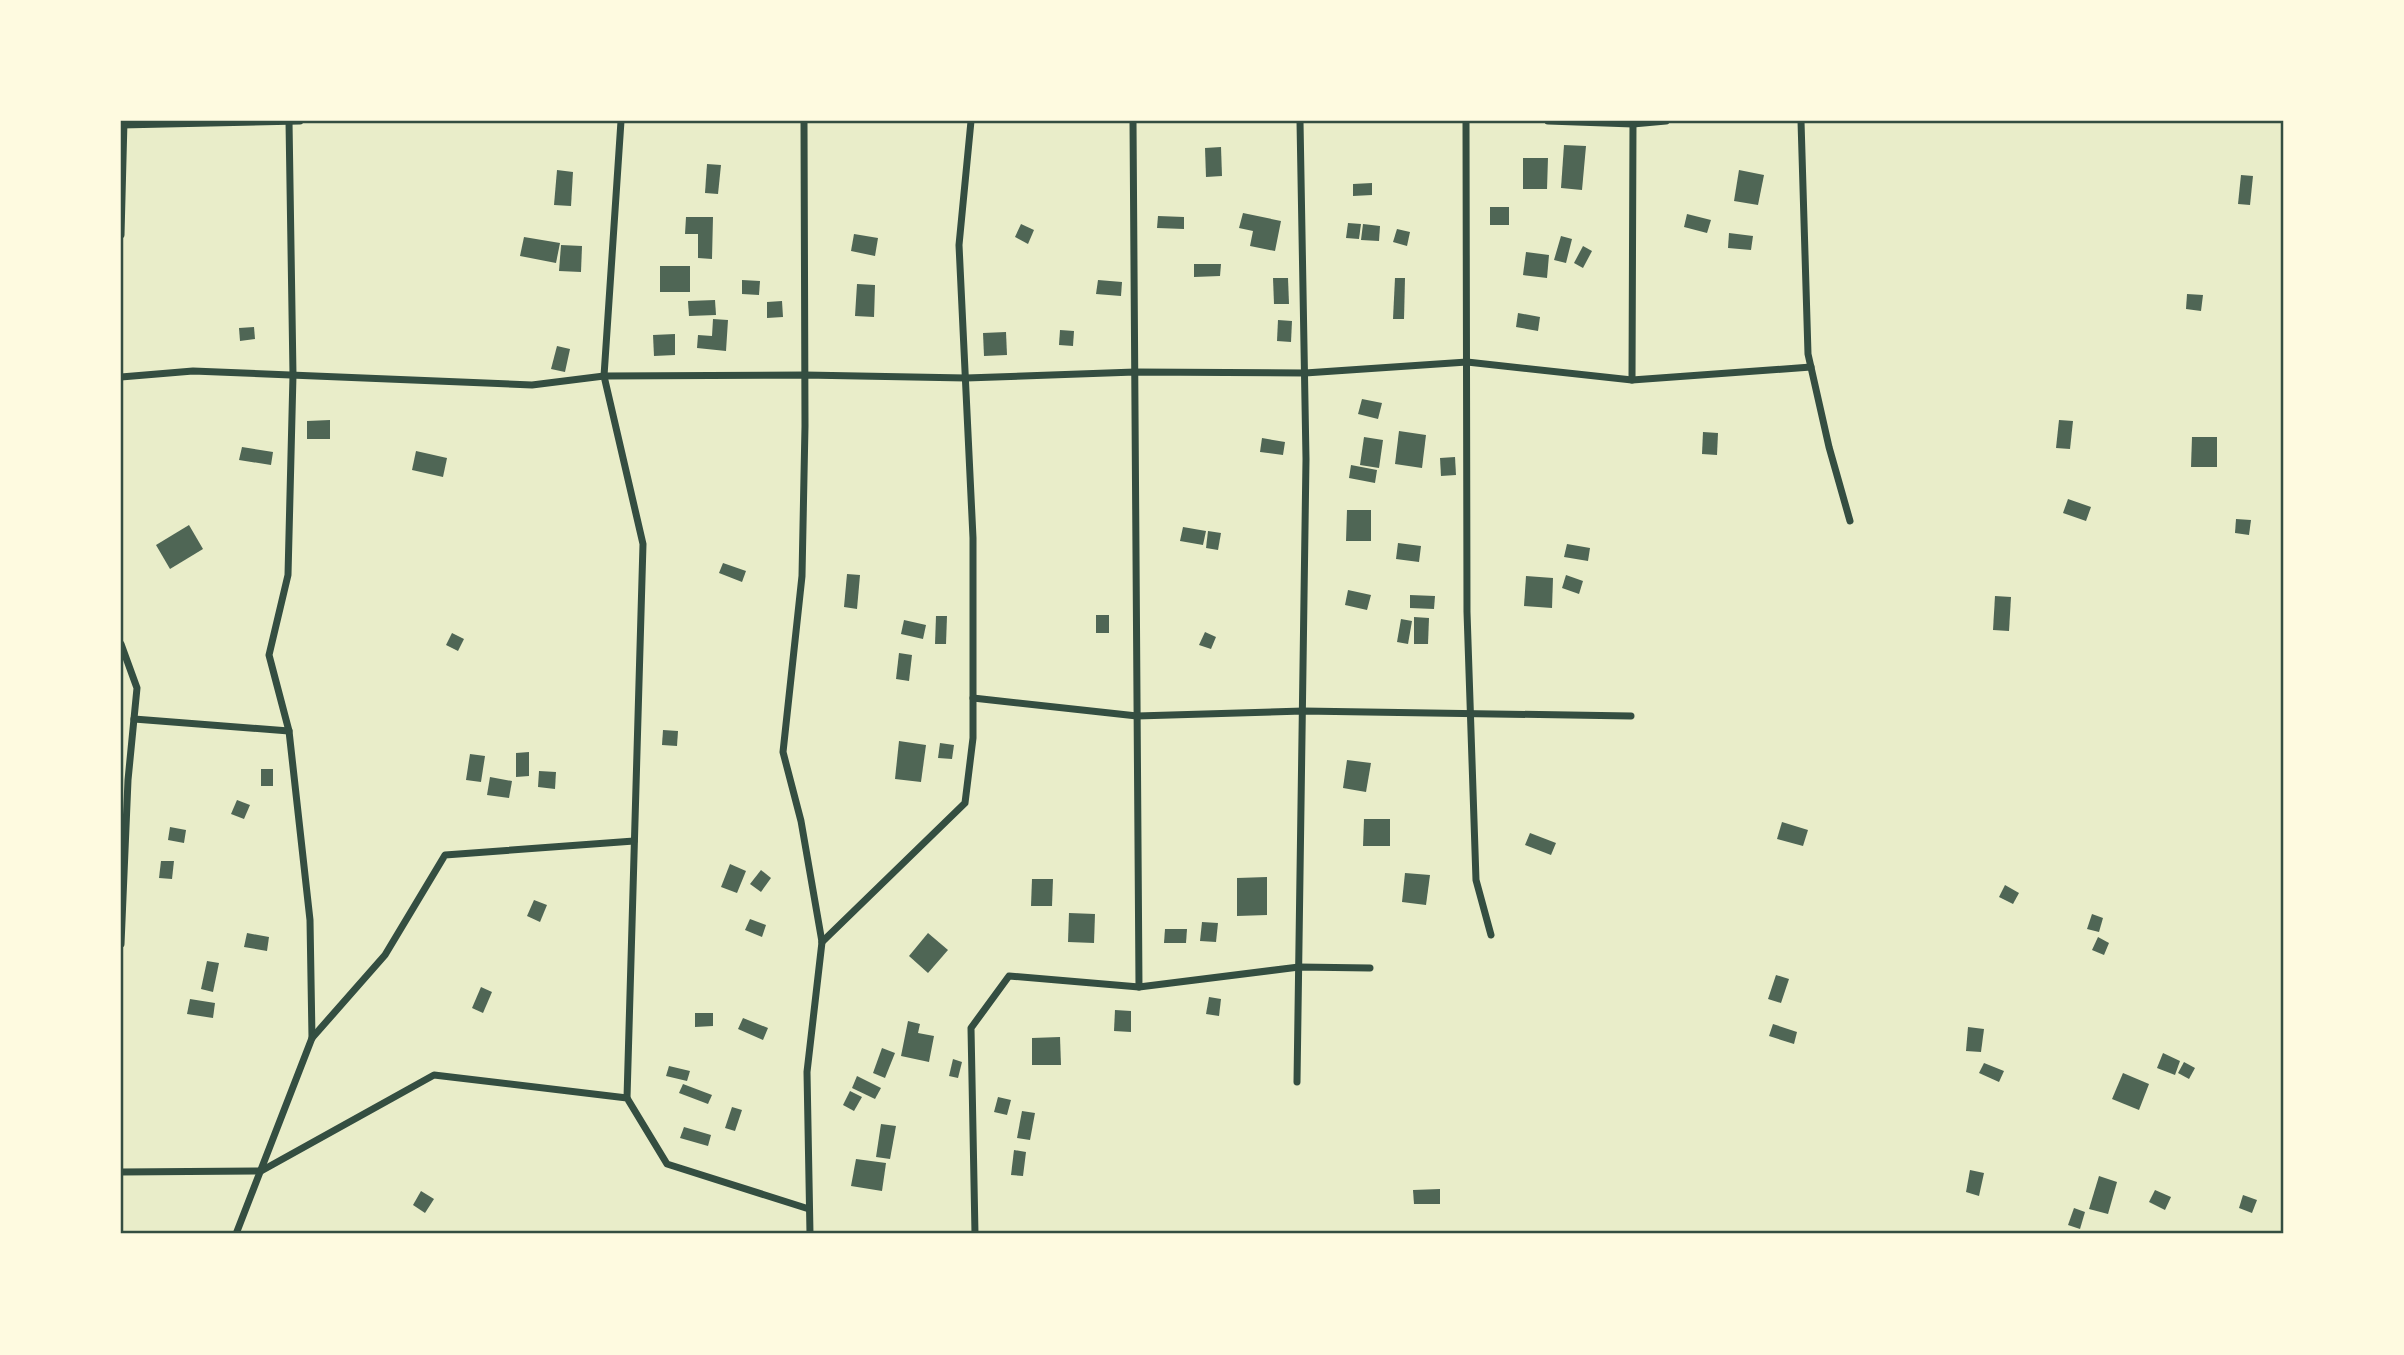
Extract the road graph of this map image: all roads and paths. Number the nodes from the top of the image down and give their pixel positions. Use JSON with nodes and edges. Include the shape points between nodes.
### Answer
{"nodes":[{"id":1,"x":289,"y":121,"type":"edge"},
{"id":2,"x":300,"y":121,"type":"edge"},
{"id":3,"x":621,"y":121,"type":"edge"},
{"id":4,"x":804,"y":121,"type":"edge"},
{"id":5,"x":971,"y":121,"type":"edge"},
{"id":6,"x":1133,"y":121,"type":"edge"},
{"id":7,"x":1300,"y":121,"type":"edge"},
{"id":8,"x":1466,"y":121,"type":"edge"},
{"id":9,"x":1548,"y":121,"type":"edge"},
{"id":10,"x":1666,"y":121,"type":"edge"},
{"id":11,"x":1801,"y":121,"type":"edge"},
{"id":12,"x":1633,"y":122,"type":"edge"},
{"id":13,"x":123,"y":124,"type":"edge"},
{"id":14,"x":121,"y":235,"type":"edge"},
{"id":15,"x":1467,"y":362,"type":"junction"},
{"id":16,"x":1811,"y":367,"type":"junction"},
{"id":17,"x":1135,"y":372,"type":"junction"},
{"id":18,"x":1305,"y":373,"type":"junction"},
{"id":19,"x":293,"y":375,"type":"junction"},
{"id":20,"x":805,"y":375,"type":"junction"},
{"id":21,"x":604,"y":376,"type":"junction"},
{"id":22,"x":121,"y":377,"type":"edge"},
{"id":23,"x":966,"y":378,"type":"junction"},
{"id":24,"x":1632,"y":380,"type":"junction"},
{"id":25,"x":1850,"y":521,"type":"dead end"},
{"id":26,"x":121,"y":644,"type":"edge"},
{"id":27,"x":973,"y":698,"type":"junction"},
{"id":28,"x":1303,"y":711,"type":"junction"},
{"id":29,"x":1471,"y":715,"type":"junction"},
{"id":30,"x":1137,"y":716,"type":"junction"},
{"id":31,"x":1631,"y":716,"type":"dead end"},
{"id":32,"x":134,"y":719,"type":"junction"},
{"id":33,"x":289,"y":731,"type":"junction"},
{"id":34,"x":634,"y":841,"type":"junction"},
{"id":35,"x":121,"y":918,"type":"edge"},
{"id":36,"x":1491,"y":935,"type":"dead end"},
{"id":37,"x":822,"y":942,"type":"junction"},
{"id":38,"x":121,"y":944,"type":"edge"},
{"id":39,"x":1299,"y":967,"type":"junction"},
{"id":40,"x":1370,"y":968,"type":"dead end"},
{"id":41,"x":1139,"y":987,"type":"junction"},
{"id":42,"x":312,"y":1038,"type":"junction"},
{"id":43,"x":1297,"y":1082,"type":"dead end"},
{"id":44,"x":627,"y":1098,"type":"junction"},
{"id":45,"x":261,"y":1171,"type":"junction"},
{"id":46,"x":121,"y":1172,"type":"edge"},
{"id":47,"x":809,"y":1209,"type":"junction"},
{"id":48,"x":236,"y":1234,"type":"edge"},
{"id":49,"x":810,"y":1234,"type":"edge"},
{"id":50,"x":975,"y":1234,"type":"edge"}],
"edges":[{"from":1,"to":2,"type":"street"},
{"from":1,"to":13,"type":"street"},
{"from":1,"to":19,"type":"street"},
{"from":3,"to":21,"type":"street"},
{"from":4,"to":20,"type":"street"},
{"from":5,"to":23,"type":"street","via":[[959,245]]},
{"from":6,"to":17,"type":"street"},
{"from":7,"to":18,"type":"street"},
{"from":8,"to":15,"type":"street"},
{"from":9,"to":12,"type":"street"},
{"from":10,"to":12,"type":"street"},
{"from":11,"to":16,"type":"street"},
{"from":12,"to":24,"type":"street"},
{"from":13,"to":14,"type":"street"},
{"from":15,"to":18,"type":"street"},
{"from":15,"to":24,"type":"street"},
{"from":15,"to":29,"type":"street"},
{"from":16,"to":24,"type":"street"},
{"from":16,"to":25,"type":"street"},
{"from":17,"to":18,"type":"street"},
{"from":17,"to":23,"type":"street"},
{"from":17,"to":30,"type":"street"},
{"from":18,"to":28,"type":"street"},
{"from":19,"to":21,"type":"street","via":[[532,385]]},
{"from":19,"to":22,"type":"street","via":[[192,371]]},
{"from":19,"to":33,"type":"street","via":[[288,575],[269,655]]},
{"from":20,"to":21,"type":"street"},
{"from":20,"to":23,"type":"street"},
{"from":20,"to":37,"type":"street","via":[[802,576],[783,752],[801,821]]},
{"from":21,"to":34,"type":"street","via":[[643,544]]},
{"from":23,"to":27,"type":"street"},
{"from":26,"to":32,"type":"street","via":[[137,688]]},
{"from":27,"to":30,"type":"street"},
{"from":27,"to":37,"type":"street","via":[[965,803]]},
{"from":28,"to":29,"type":"street"},
{"from":28,"to":30,"type":"street"},
{"from":28,"to":39,"type":"street"},
{"from":29,"to":31,"type":"street"},
{"from":29,"to":36,"type":"street","via":[[1476,880]]},
{"from":30,"to":41,"type":"street"},
{"from":32,"to":33,"type":"street"},
{"from":32,"to":35,"type":"street"},
{"from":33,"to":42,"type":"street","via":[[310,920]]},
{"from":34,"to":42,"type":"street","via":[[446,855],[385,955]]},
{"from":34,"to":44,"type":"street"},
{"from":35,"to":38,"type":"street"},
{"from":37,"to":47,"type":"street","via":[[807,1072]]},
{"from":39,"to":40,"type":"street"},
{"from":39,"to":41,"type":"street"},
{"from":39,"to":43,"type":"street"},
{"from":41,"to":50,"type":"street","via":[[1009,976],[971,1028]]},
{"from":42,"to":45,"type":"street"},
{"from":44,"to":45,"type":"street","via":[[433,1075]]},
{"from":44,"to":47,"type":"street","via":[[667,1164]]},
{"from":45,"to":46,"type":"street"},
{"from":45,"to":48,"type":"street"},
{"from":47,"to":49,"type":"street"}]}
